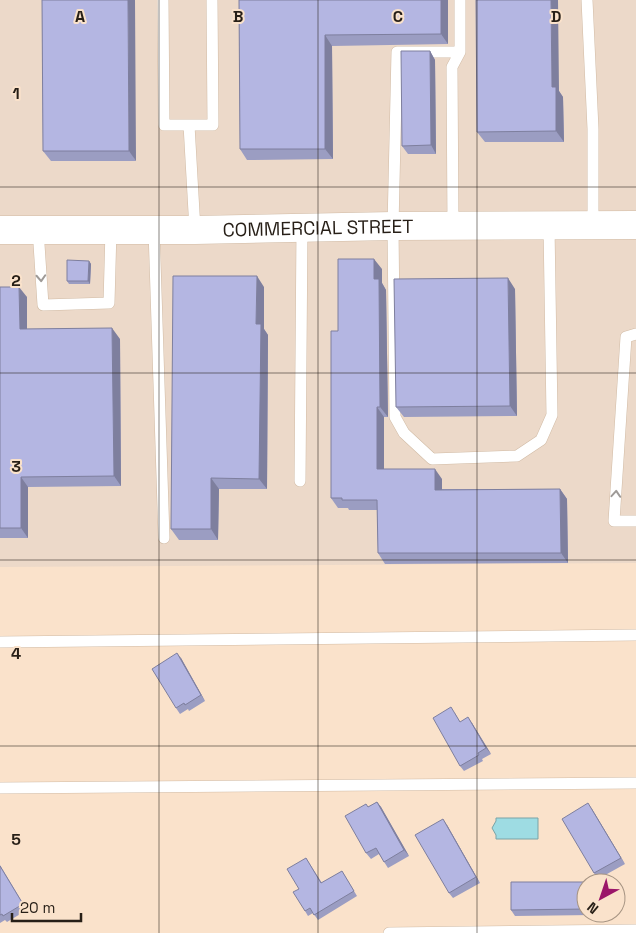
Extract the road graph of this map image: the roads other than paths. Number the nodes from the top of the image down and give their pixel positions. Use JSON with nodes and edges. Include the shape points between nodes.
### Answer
{"nodes":[{"id":1,"x":163,"y":0,"type":"edge"},
{"id":2,"x":212,"y":0,"type":"edge"},
{"id":3,"x":460,"y":0,"type":"edge"},
{"id":4,"x":587,"y":0,"type":"edge"},
{"id":5,"x":460,"y":52,"type":"junction"},
{"id":6,"x":189,"y":125,"type":"junction"},
{"id":7,"x":549,"y":225,"type":"junction"},
{"id":8,"x":593,"y":225,"type":"junction"},
{"id":9,"x":636,"y":225,"type":"edge"},
{"id":10,"x":393,"y":226,"type":"junction"},
{"id":11,"x":453,"y":227,"type":"junction"},
{"id":12,"x":302,"y":228,"type":"junction"},
{"id":13,"x":38,"y":229,"type":"junction"},
{"id":14,"x":0,"y":230,"type":"edge"},
{"id":15,"x":111,"y":230,"type":"junction"},
{"id":16,"x":154,"y":230,"type":"junction"},
{"id":17,"x":195,"y":230,"type":"junction"},
{"id":18,"x":636,"y":334,"type":"edge"},
{"id":19,"x":300,"y":482,"type":"dead end"},
{"id":20,"x":636,"y":520,"type":"edge"},
{"id":21,"x":164,"y":538,"type":"dead end"},
{"id":22,"x":636,"y":635,"type":"edge"},
{"id":23,"x":0,"y":642,"type":"edge"},
{"id":24,"x":636,"y":783,"type":"edge"},
{"id":25,"x":0,"y":788,"type":"edge"},
{"id":26,"x":636,"y":930,"type":"edge"},
{"id":27,"x":389,"y":933,"type":"edge"}],
"edges":[{"from":1,"to":6,"type":"lane","via":[[164,125]]},
{"from":2,"to":6,"type":"lane","via":[[213,125]]},
{"from":3,"to":5,"type":"lane"},
{"from":4,"to":8,"type":"lane","via":[[593,129]]},
{"from":5,"to":10,"type":"lane","via":[[397,52]]},
{"from":5,"to":11,"type":"lane","via":[[452,67]]},
{"from":6,"to":17,"type":"lane"},
{"from":7,"to":8,"type":"main road","name":"COMMERCIAL STREET"},
{"from":7,"to":10,"type":"lane","via":[[552,415],[541,440],[517,456],[432,459],[404,433],[395,418]]},
{"from":7,"to":11,"type":"main road","name":"COMMERCIAL STREET"},
{"from":8,"to":9,"type":"main road","name":"COMMERCIAL STREET"},
{"from":10,"to":11,"type":"main road","name":"COMMERCIAL STREET"},
{"from":10,"to":12,"type":"main road","name":"COMMERCIAL STREET"},
{"from":12,"to":17,"type":"main road","name":"COMMERCIAL STREET"},
{"from":12,"to":19,"type":"lane"},
{"from":13,"to":14,"type":"main road","name":"COMMERCIAL STREET"},
{"from":13,"to":15,"type":"main road","name":"COMMERCIAL STREET"},
{"from":13,"to":15,"type":"lane","one_way":true,"via":[[42,305],[109,303]]},
{"from":15,"to":16,"type":"main road","name":"COMMERCIAL STREET"},
{"from":16,"to":17,"type":"main road","name":"COMMERCIAL STREET"},
{"from":16,"to":21,"type":"lane"},
{"from":20,"to":18,"type":"lane","one_way":true,"via":[[614,521],[626,337]]},
{"from":22,"to":23,"type":"lane"},
{"from":24,"to":25,"type":"lane"},
{"from":26,"to":27,"type":"lane"}]}
